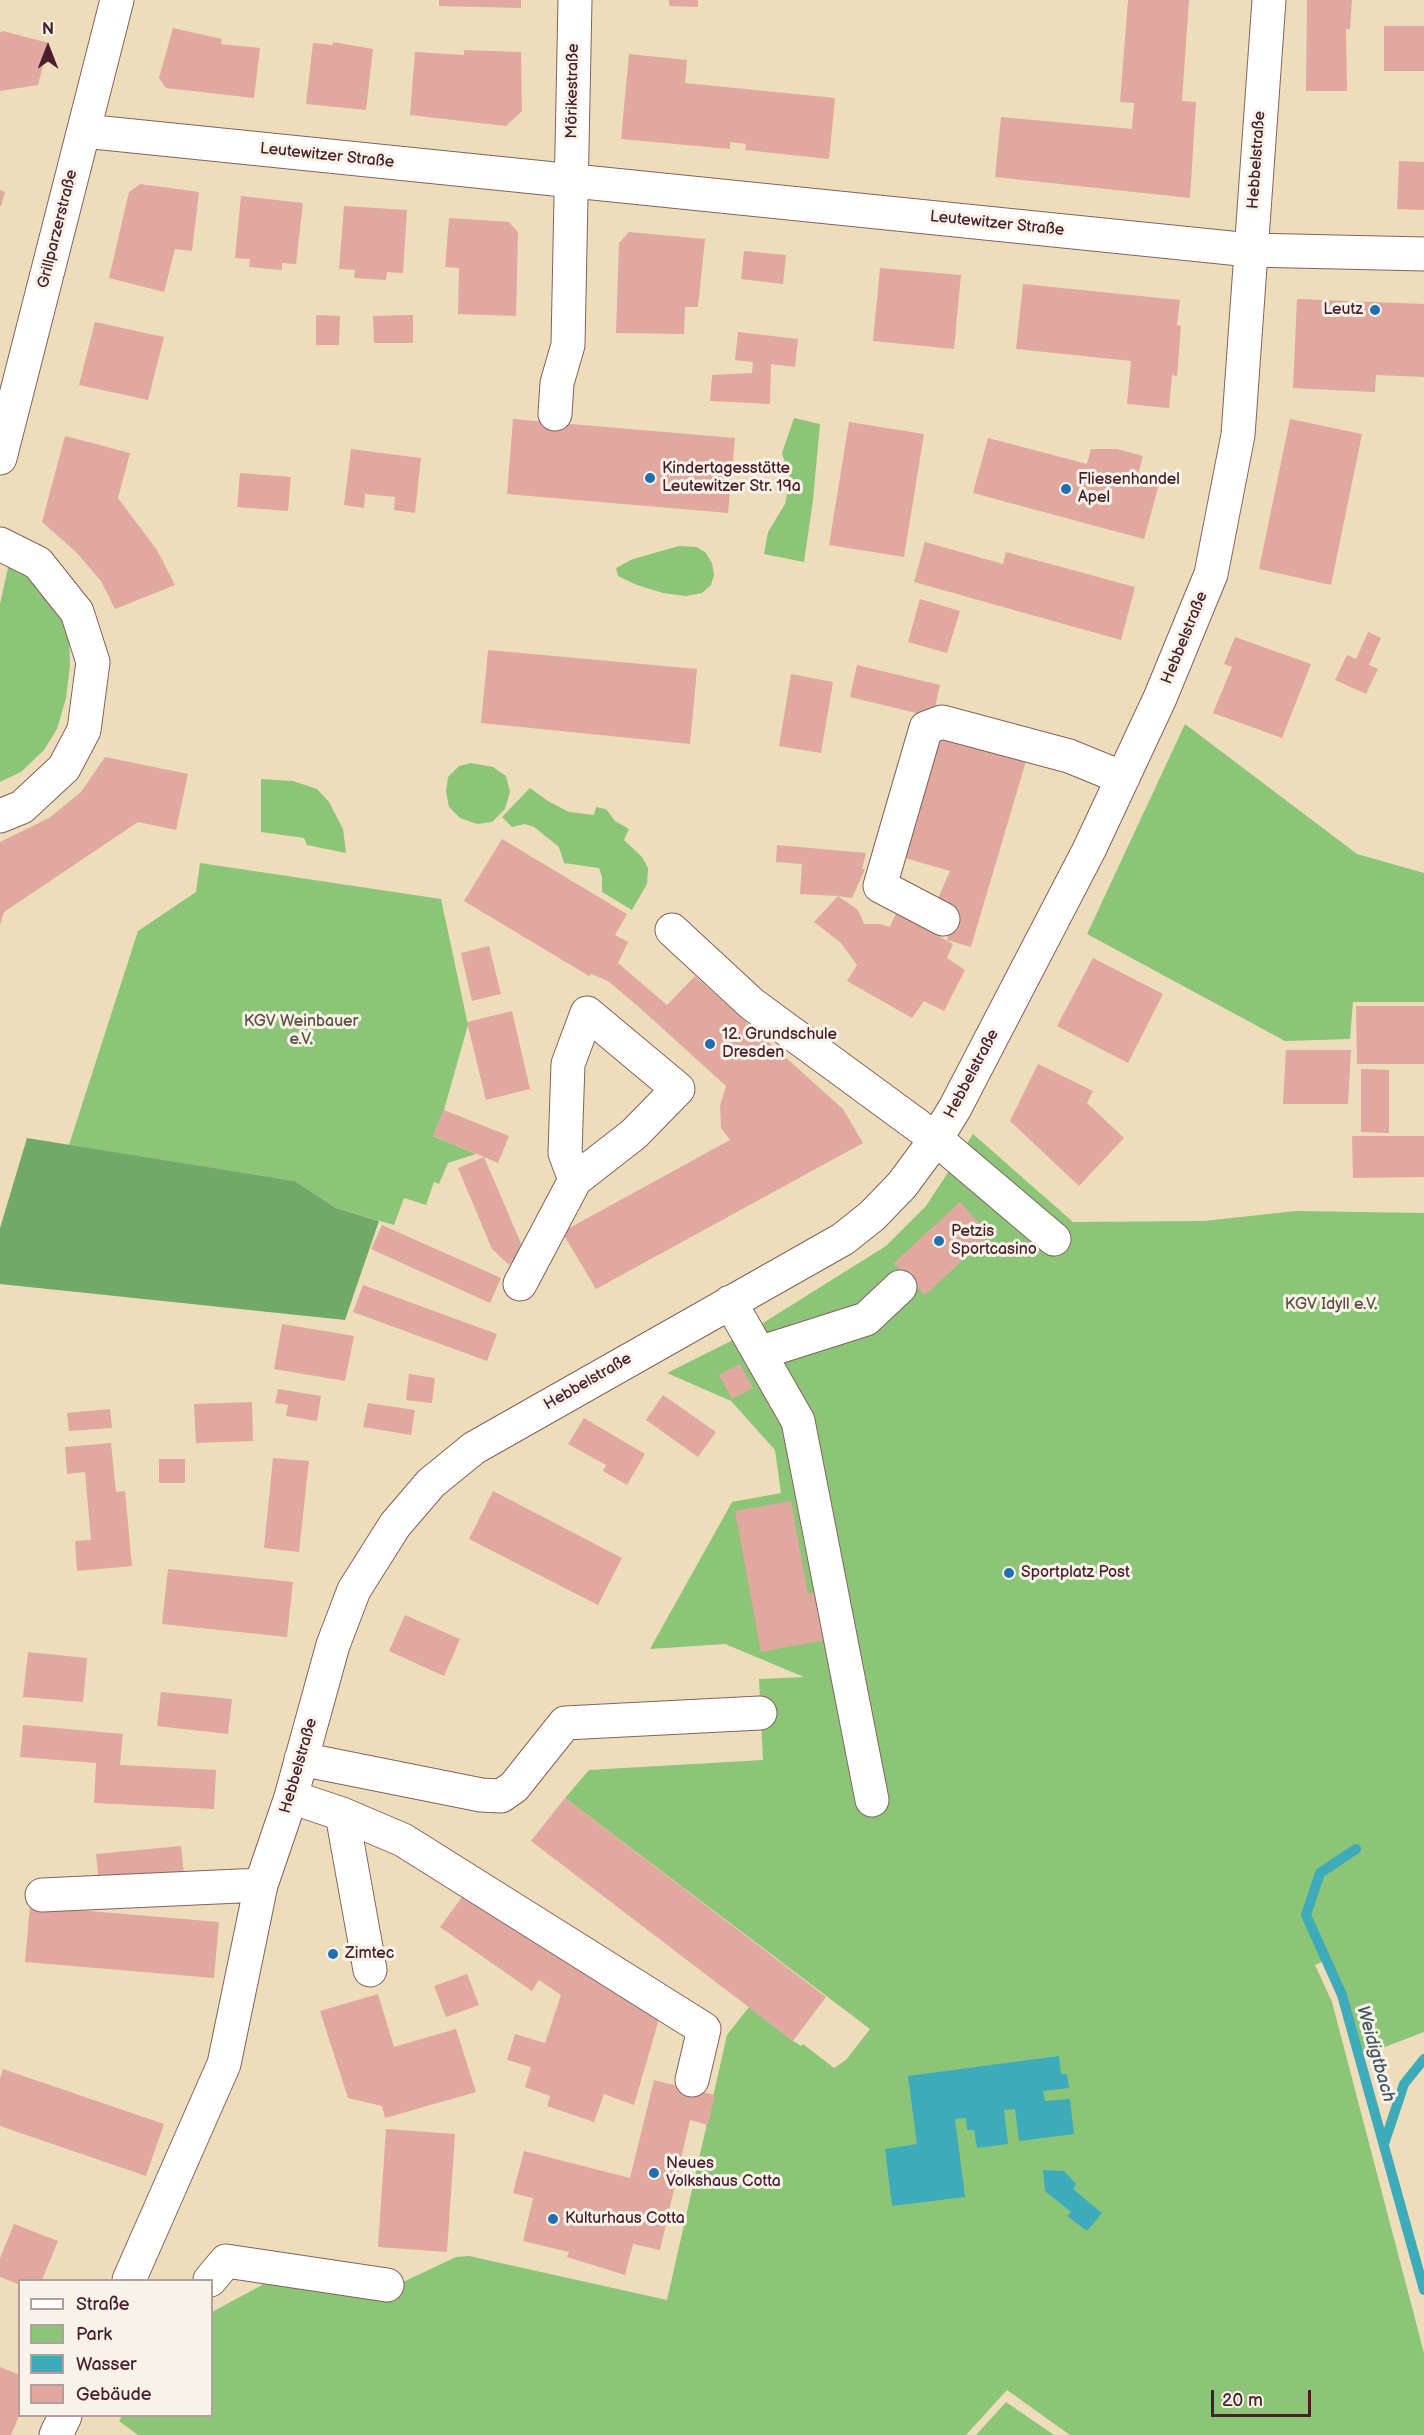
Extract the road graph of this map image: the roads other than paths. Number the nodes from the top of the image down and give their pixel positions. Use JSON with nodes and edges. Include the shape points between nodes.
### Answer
{"nodes":[{"id":1,"x":117,"y":0,"type":"edge"},
{"id":2,"x":575,"y":0,"type":"edge"},
{"id":3,"x":1269,"y":0,"type":"edge"},
{"id":4,"x":84,"y":131,"type":"junction"},
{"id":5,"x":571,"y":181,"type":"junction"},
{"id":6,"x":1250,"y":250,"type":"junction"},
{"id":7,"x":1424,"y":254,"type":"edge"},
{"id":8,"x":555,"y":414,"type":"dead end"},
{"id":9,"x":0,"y":458,"type":"edge"},
{"id":10,"x":0,"y":544,"type":"edge"},
{"id":11,"x":1123,"y":778,"type":"junction"},
{"id":12,"x":0,"y":816,"type":"edge"},
{"id":13,"x":944,"y":919,"type":"dead end"},
{"id":14,"x":672,"y":930,"type":"dead end"},
{"id":15,"x":936,"y":1139,"type":"junction"},
{"id":16,"x":575,"y":1180,"type":"junction"},
{"id":17,"x":1054,"y":1239,"type":"dead end"},
{"id":18,"x":520,"y":1284,"type":"dead end"},
{"id":19,"x":900,"y":1287,"type":"dead end"},
{"id":20,"x":730,"y":1302,"type":"junction"},
{"id":21,"x":759,"y":1353,"type":"junction"},
{"id":22,"x":760,"y":1713,"type":"dead end"},
{"id":23,"x":301,"y":1759,"type":"junction"},
{"id":24,"x":291,"y":1797,"type":"junction"},
{"id":25,"x":872,"y":1800,"type":"dead end"},
{"id":26,"x":342,"y":1814,"type":"junction"},
{"id":27,"x":261,"y":1885,"type":"junction"},
{"id":28,"x":42,"y":1895,"type":"dead end"},
{"id":29,"x":370,"y":1970,"type":"dead end"},
{"id":30,"x":692,"y":2080,"type":"dead end"},
{"id":31,"x":129,"y":2279,"type":"edge"},
{"id":32,"x":211,"y":2279,"type":"edge"},
{"id":33,"x":387,"y":2285,"type":"dead end"},
{"id":34,"x":64,"y":2417,"type":"edge"},
{"id":35,"x":56,"y":2435,"type":"edge"}],
"edges":[{"from":1,"to":4,"type":"street","name":"Grillparzerstraße"},
{"from":2,"to":5,"type":"street","name":"Mörikestraße"},
{"from":3,"to":6,"type":"street","name":"Hebbelstraße"},
{"from":4,"to":5,"type":"street","name":"Leutewitzer Straße"},
{"from":4,"to":9,"type":"street","name":"Grillparzerstraße"},
{"from":5,"to":6,"type":"street","name":"Leutewitzer Straße"},
{"from":5,"to":8,"type":"street","via":[[568,345],[557,383]]},
{"from":6,"to":7,"type":"street","name":"Leutewitzer Straße"},
{"from":6,"to":11,"type":"street","name":"Hebbelstraße","via":[[1238,435],[1211,574]]},
{"from":10,"to":12,"type":"street","via":[[38,563],[71,604],[93,662],[84,730],[64,768],[22,807]]},
{"from":11,"to":13,"type":"street","via":[[1069,756],[942,722],[926,728],[880,886]]},
{"from":11,"to":15,"type":"street","name":"Hebbelstraße"},
{"from":14,"to":15,"type":"street","via":[[752,1004]]},
{"from":15,"to":17,"type":"street"},
{"from":15,"to":20,"type":"street","name":"Hebbelstraße","via":[[902,1185],[843,1239]]},
{"from":16,"to":16,"type":"street","via":[[565,1153],[568,1064],[587,1013],[678,1089],[634,1134]]},
{"from":16,"to":18,"type":"street"},
{"from":19,"to":21,"type":"street","via":[[866,1319]]},
{"from":20,"to":21,"type":"street"},
{"from":20,"to":23,"type":"street","name":"Hebbelstraße","via":[[474,1448],[431,1483],[395,1525],[354,1590],[333,1645]]},
{"from":21,"to":25,"type":"street","via":[[798,1421]]},
{"from":22,"to":23,"type":"street","via":[[565,1723],[513,1788],[501,1796]]},
{"from":23,"to":24,"type":"street","name":"Hebbelstraße"},
{"from":24,"to":26,"type":"street"},
{"from":24,"to":27,"type":"street","name":"Hebbelstraße"},
{"from":26,"to":29,"type":"street"},
{"from":26,"to":30,"type":"street","via":[[403,1840],[704,2029]]},
{"from":27,"to":28,"type":"street"},
{"from":27,"to":31,"type":"street","name":"Hebbelstraße","via":[[224,2064]]},
{"from":32,"to":33,"type":"street","via":[[226,2261]]},
{"from":34,"to":35,"type":"street"}]}
